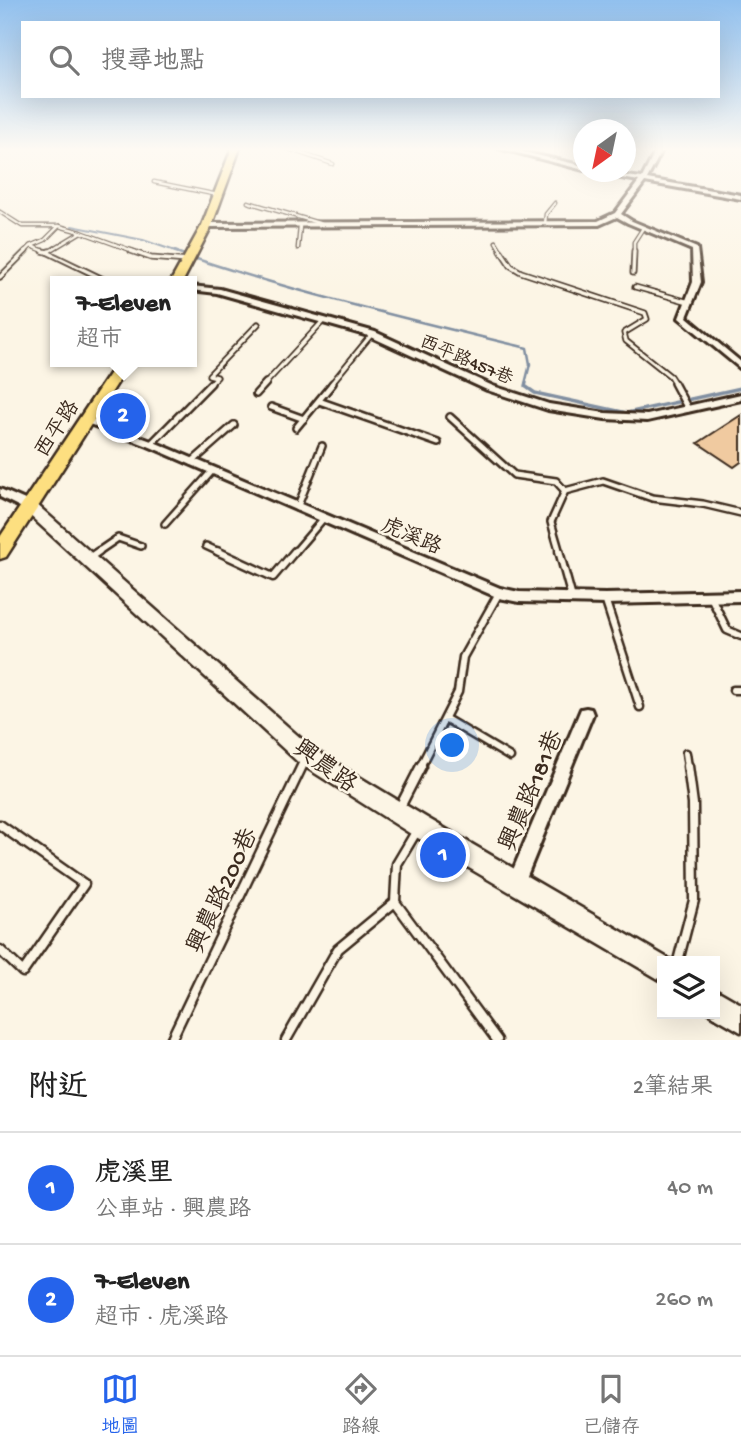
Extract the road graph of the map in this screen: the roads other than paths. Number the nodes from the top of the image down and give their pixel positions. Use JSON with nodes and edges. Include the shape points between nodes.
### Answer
{"nodes":[{"id":1,"x":217,"y":197,"type":"edge"},
{"id":2,"x":630,"y":197,"type":"edge"},
{"id":3,"x":248,"y":202,"type":"dead end"},
{"id":4,"x":555,"y":202,"type":"dead end"},
{"id":5,"x":0,"y":212,"type":"edge"},
{"id":6,"x":617,"y":214,"type":"junction"},
{"id":7,"x":545,"y":224,"type":"junction"},
{"id":8,"x":207,"y":225,"type":"junction"},
{"id":9,"x":59,"y":226,"type":"junction"},
{"id":10,"x":300,"y":226,"type":"junction"},
{"id":11,"x":329,"y":226,"type":"junction"},
{"id":12,"x":643,"y":228,"type":"junction"},
{"id":13,"x":81,"y":233,"type":"junction"},
{"id":14,"x":496,"y":242,"type":"dead end"},
{"id":15,"x":31,"y":246,"type":"junction"},
{"id":16,"x":298,"y":247,"type":"dead end"},
{"id":17,"x":47,"y":252,"type":"junction"},
{"id":18,"x":188,"y":261,"type":"junction"},
{"id":19,"x":633,"y":273,"type":"dead end"},
{"id":20,"x":97,"y":276,"type":"edge"},
{"id":21,"x":180,"y":276,"type":"edge"},
{"id":22,"x":0,"y":277,"type":"edge"},
{"id":23,"x":635,"y":288,"type":"dead end"},
{"id":24,"x":197,"y":289,"type":"edge"},
{"id":25,"x":689,"y":302,"type":"junction"},
{"id":26,"x":324,"y":320,"type":"junction"},
{"id":27,"x":258,"y":324,"type":"dead end"},
{"id":28,"x":372,"y":334,"type":"junction"},
{"id":29,"x":741,"y":366,"type":"edge"},
{"id":30,"x":121,"y":367,"type":"edge"},
{"id":31,"x":257,"y":394,"type":"dead end"},
{"id":32,"x":738,"y":398,"type":"edge"},
{"id":33,"x":320,"y":401,"type":"junction"},
{"id":34,"x":271,"y":407,"type":"dead end"},
{"id":35,"x":688,"y":409,"type":"junction"},
{"id":36,"x":450,"y":417,"type":"dead end"},
{"id":37,"x":304,"y":419,"type":"junction"},
{"id":38,"x":87,"y":420,"type":"junction"},
{"id":39,"x":234,"y":425,"type":"dead end"},
{"id":40,"x":296,"y":428,"type":"dead end"},
{"id":41,"x":438,"y":443,"type":"dead end"},
{"id":42,"x":151,"y":444,"type":"junction"},
{"id":43,"x":322,"y":446,"type":"dead end"},
{"id":44,"x":192,"y":462,"type":"junction"},
{"id":45,"x":212,"y":471,"type":"junction"},
{"id":46,"x":565,"y":491,"type":"junction"},
{"id":47,"x":0,"y":492,"type":"edge"},
{"id":48,"x":30,"y":508,"type":"junction"},
{"id":49,"x":297,"y":508,"type":"junction"},
{"id":50,"x":741,"y":513,"type":"edge"},
{"id":51,"x":323,"y":519,"type":"junction"},
{"id":52,"x":165,"y":524,"type":"dead end"},
{"id":53,"x":141,"y":545,"type":"dead end"},
{"id":54,"x":206,"y":546,"type":"dead end"},
{"id":55,"x":0,"y":552,"type":"edge"},
{"id":56,"x":89,"y":558,"type":"junction"},
{"id":57,"x":499,"y":593,"type":"junction"},
{"id":58,"x":741,"y":596,"type":"edge"},
{"id":59,"x":711,"y":597,"type":"junction"},
{"id":60,"x":572,"y":598,"type":"junction"},
{"id":61,"x":605,"y":599,"type":"junction"},
{"id":62,"x":741,"y":635,"type":"edge"},
{"id":63,"x":640,"y":707,"type":"dead end"},
{"id":64,"x":586,"y":714,"type":"dead end"},
{"id":65,"x":446,"y":719,"type":"junction"},
{"id":66,"x":686,"y":753,"type":"dead end"},
{"id":67,"x":306,"y":756,"type":"junction"},
{"id":68,"x":510,"y":757,"type":"dead end"},
{"id":69,"x":397,"y":813,"type":"junction"},
{"id":70,"x":0,"y":825,"type":"edge"},
{"id":71,"x":419,"y":826,"type":"junction"},
{"id":72,"x":516,"y":882,"type":"junction"},
{"id":73,"x":395,"y":902,"type":"junction"},
{"id":74,"x":0,"y":950,"type":"edge"},
{"id":75,"x":679,"y":956,"type":"edge"},
{"id":76,"x":657,"y":965,"type":"edge"},
{"id":77,"x":720,"y":1005,"type":"edge"},
{"id":78,"x":741,"y":1019,"type":"edge"},
{"id":79,"x":171,"y":1040,"type":"edge"},
{"id":80,"x":286,"y":1040,"type":"edge"},
{"id":81,"x":497,"y":1040,"type":"edge"}],
"edges":[{"from":1,"to":8,"type":"main road"},
{"from":2,"to":6,"type":"street"},
{"from":3,"to":11,"type":"lane"},
{"from":4,"to":7,"type":"lane"},
{"from":5,"to":9,"type":"lane","via":[[22,226]]},
{"from":6,"to":7,"type":"street","via":[[599,223]]},
{"from":6,"to":12,"type":"street"},
{"from":7,"to":11,"type":"street"},
{"from":8,"to":10,"type":"street"},
{"from":8,"to":18,"type":"main road"},
{"from":9,"to":13,"type":"lane"},
{"from":9,"to":15,"type":"lane"},
{"from":10,"to":11,"type":"street"},
{"from":10,"to":16,"type":"lane"},
{"from":12,"to":19,"type":"lane","via":[[634,242]]},
{"from":12,"to":25,"type":"street","via":[[695,249],[696,282]]},
{"from":13,"to":17,"type":"lane"},
{"from":13,"to":18,"type":"lane","via":[[151,258]]},
{"from":14,"to":35,"type":"lane","via":[[511,267],[521,272],[645,313],[646,319],[624,333],[626,341],[670,376]]},
{"from":15,"to":17,"type":"lane"},
{"from":15,"to":22,"type":"lane"},
{"from":17,"to":20,"type":"lane"},
{"from":18,"to":21,"type":"main road"},
{"from":23,"to":25,"type":"lane"},
{"from":24,"to":26,"type":"street","name":"西平路457巷"},
{"from":25,"to":29,"type":"street","via":[[683,318]]},
{"from":26,"to":28,"type":"street","name":"西平路457巷"},
{"from":26,"to":31,"type":"lane"},
{"from":27,"to":42,"type":"lane","via":[[209,375],[218,377]]},
{"from":28,"to":33,"type":"lane"},
{"from":28,"to":35,"type":"street","name":"西平路457巷","via":[[490,388],[548,407],[646,418]]},
{"from":30,"to":38,"type":"main road","name":"西平路"},
{"from":32,"to":35,"type":"street","name":"西平路457巷"},
{"from":33,"to":37,"type":"lane"},
{"from":33,"to":41,"type":"lane"},
{"from":34,"to":37,"type":"lane"},
{"from":36,"to":46,"type":"lane","via":[[514,475],[556,481]]},
{"from":37,"to":40,"type":"lane"},
{"from":38,"to":42,"type":"street","name":"虎溪路"},
{"from":38,"to":48,"type":"main road","name":"西平路"},
{"from":39,"to":44,"type":"lane"},
{"from":42,"to":44,"type":"street","name":"虎溪路"},
{"from":43,"to":49,"type":"lane"},
{"from":44,"to":45,"type":"street","name":"虎溪路"},
{"from":45,"to":49,"type":"street","name":"虎溪路"},
{"from":45,"to":52,"type":"lane"},
{"from":46,"to":50,"type":"lane","via":[[603,481],[652,498]]},
{"from":46,"to":60,"type":"lane","via":[[551,522]]},
{"from":47,"to":48,"type":"street"},
{"from":48,"to":55,"type":"main road","name":"西平路"},
{"from":48,"to":56,"type":"street","name":"興農路"},
{"from":49,"to":51,"type":"street","name":"虎溪路"},
{"from":51,"to":54,"type":"lane","via":[[273,577]]},
{"from":51,"to":57,"type":"street","name":"虎溪路"},
{"from":53,"to":56,"type":"lane","via":[[118,538]]},
{"from":56,"to":67,"type":"street","name":"興農路"},
{"from":57,"to":60,"type":"street","name":"虎溪路"},
{"from":57,"to":65,"type":"lane","via":[[463,657],[458,692]]},
{"from":58,"to":59,"type":"street","name":"虎溪路"},
{"from":59,"to":61,"type":"street","name":"虎溪路"},
{"from":59,"to":62,"type":"lane","via":[[727,630]]},
{"from":60,"to":61,"type":"street","name":"虎溪路"},
{"from":61,"to":63,"type":"lane"},
{"from":64,"to":72,"type":"street","name":"興農路181巷"},
{"from":65,"to":68,"type":"lane"},
{"from":65,"to":69,"type":"lane"},
{"from":66,"to":75,"type":"lane","via":[[693,804],[694,900]]},
{"from":67,"to":69,"type":"street","name":"興農路"},
{"from":67,"to":79,"type":"lane","name":"興農路200巷"},
{"from":69,"to":71,"type":"street","name":"興農路"},
{"from":70,"to":74,"type":"lane","via":[[84,884],[23,972]]},
{"from":71,"to":72,"type":"street","name":"興農路"},
{"from":71,"to":73,"type":"lane","via":[[397,864]]},
{"from":72,"to":76,"type":"street","name":"興農路"},
{"from":73,"to":80,"type":"lane","via":[[338,949]]},
{"from":73,"to":81,"type":"lane"},
{"from":77,"to":78,"type":"street"}]}
